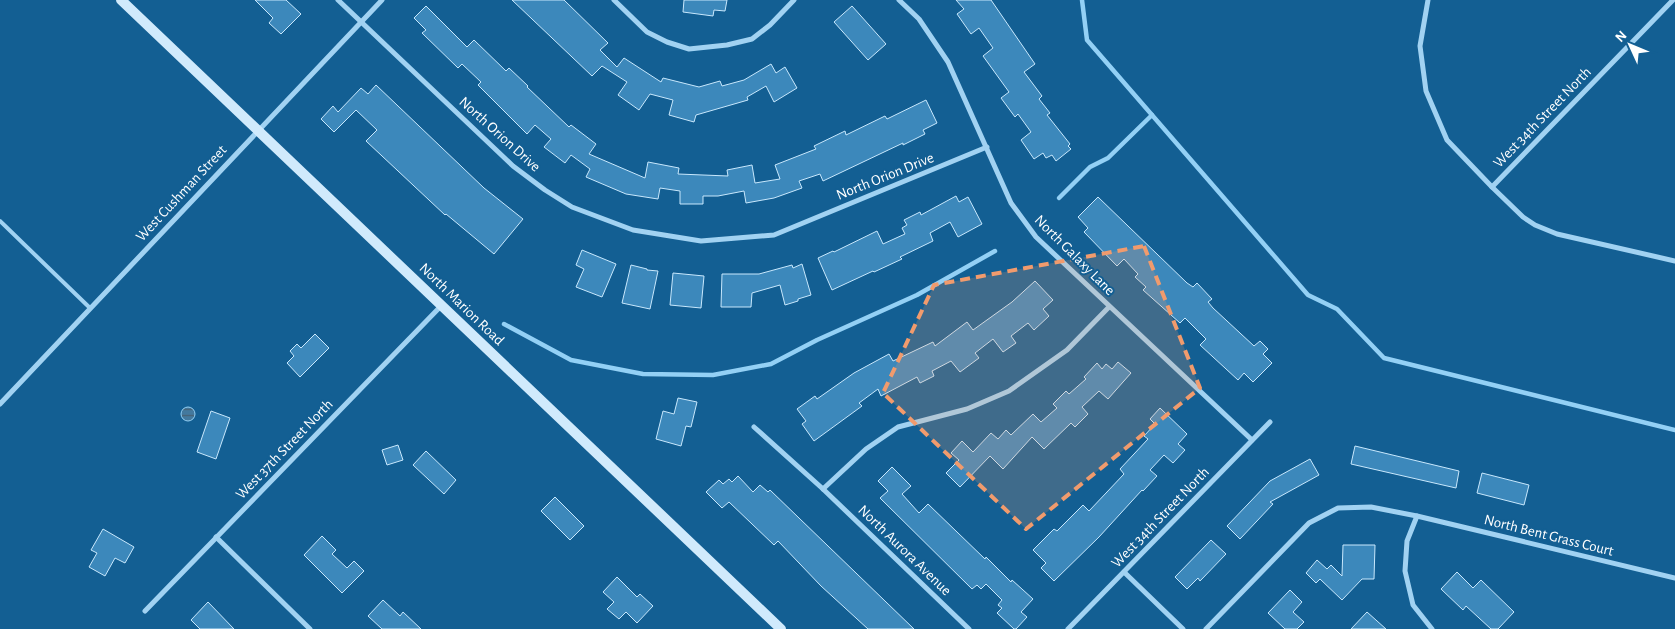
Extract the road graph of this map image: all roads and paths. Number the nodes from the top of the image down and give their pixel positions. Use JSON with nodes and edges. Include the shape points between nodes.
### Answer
{"nodes":[{"id":1,"x":121,"y":0,"type":"edge"},
{"id":2,"x":338,"y":0,"type":"edge"},
{"id":3,"x":382,"y":0,"type":"edge"},
{"id":4,"x":614,"y":0,"type":"edge"},
{"id":5,"x":794,"y":0,"type":"edge"},
{"id":6,"x":899,"y":0,"type":"edge"},
{"id":7,"x":1428,"y":0,"type":"edge"},
{"id":8,"x":1673,"y":0,"type":"edge"},
{"id":9,"x":360,"y":22,"type":"junction"},
{"id":10,"x":258,"y":130,"type":"junction"},
{"id":11,"x":987,"y":147,"type":"junction"},
{"id":12,"x":1492,"y":187,"type":"junction"},
{"id":13,"x":0,"y":221,"type":"edge"},
{"id":14,"x":1675,"y":261,"type":"edge"},
{"id":15,"x":442,"y":306,"type":"junction"},
{"id":16,"x":1109,"y":307,"type":"junction"},
{"id":17,"x":90,"y":308,"type":"junction"},
{"id":18,"x":0,"y":404,"type":"edge"},
{"id":19,"x":1270,"y":422,"type":"dead end"},
{"id":20,"x":754,"y":427,"type":"dead end"},
{"id":21,"x":1252,"y":440,"type":"junction"},
{"id":22,"x":823,"y":489,"type":"junction"},
{"id":23,"x":1417,"y":516,"type":"junction"},
{"id":24,"x":216,"y":537,"type":"junction"},
{"id":25,"x":1124,"y":572,"type":"junction"},
{"id":26,"x":1675,"y":578,"type":"edge"},
{"id":27,"x":145,"y":611,"type":"dead end"},
{"id":28,"x":310,"y":629,"type":"edge"},
{"id":29,"x":781,"y":629,"type":"edge"},
{"id":30,"x":969,"y":629,"type":"edge"},
{"id":31,"x":1068,"y":629,"type":"edge"},
{"id":32,"x":1183,"y":629,"type":"edge"},
{"id":33,"x":1206,"y":629,"type":"edge"},
{"id":34,"x":1432,"y":629,"type":"edge"}],
"edges":[{"from":1,"to":10,"type":"main road","name":"North Marion Road"},
{"from":2,"to":9,"type":"street","name":"North Orion Drive"},
{"from":3,"to":9,"type":"street","name":"West Cushman Street"},
{"from":4,"to":5,"type":"street","via":[[647,32],[689,50],[752,39]]},
{"from":6,"to":11,"type":"street","name":"North Galaxy Lane","via":[[919,19],[948,62]]},
{"from":7,"to":12,"type":"street","via":[[1420,46],[1426,91],[1447,140]]},
{"from":8,"to":12,"type":"street","name":"West 34th Street North"},
{"from":9,"to":10,"type":"street","name":"West Cushman Street"},
{"from":9,"to":11,"type":"street","name":"North Orion Drive","via":[[513,166],[572,206],[633,230],[701,241],[774,234]]},
{"from":10,"to":15,"type":"main road","name":"North Marion Road"},
{"from":10,"to":17,"type":"street","name":"West Cushman Street"},
{"from":11,"to":16,"type":"street","name":"North Galaxy Lane","via":[[1011,203],[1036,237]]},
{"from":12,"to":14,"type":"street","via":[[1523,217],[1557,234]]},
{"from":13,"to":17,"type":"lane"},
{"from":15,"to":24,"type":"street","name":"West 37th Street North"},
{"from":15,"to":29,"type":"main road","name":"North Marion Road"},
{"from":16,"to":21,"type":"street","name":"North Galaxy Lane"},
{"from":16,"to":22,"type":"street","via":[[1066,350],[1009,391],[968,409],[898,427],[866,449]]},
{"from":17,"to":18,"type":"street","name":"West Cushman Street"},
{"from":19,"to":21,"type":"street","name":"West 34th Street North"},
{"from":20,"to":22,"type":"street","name":"North Aurora Avenue"},
{"from":21,"to":25,"type":"street","name":"West 34th Street North"},
{"from":22,"to":30,"type":"street","name":"North Aurora Avenue"},
{"from":23,"to":26,"type":"street","name":"North Bent Grass Court"},
{"from":23,"to":33,"type":"street","name":"North Bent Grass Court","via":[[1371,507],[1338,508],[1309,522]]},
{"from":23,"to":34,"type":"street","via":[[1407,541],[1405,571],[1413,605]]},
{"from":24,"to":27,"type":"street","name":"West 37th Street North"},
{"from":24,"to":28,"type":"street"},
{"from":25,"to":31,"type":"street","name":"West 34th Street North"},
{"from":25,"to":32,"type":"street"}]}
